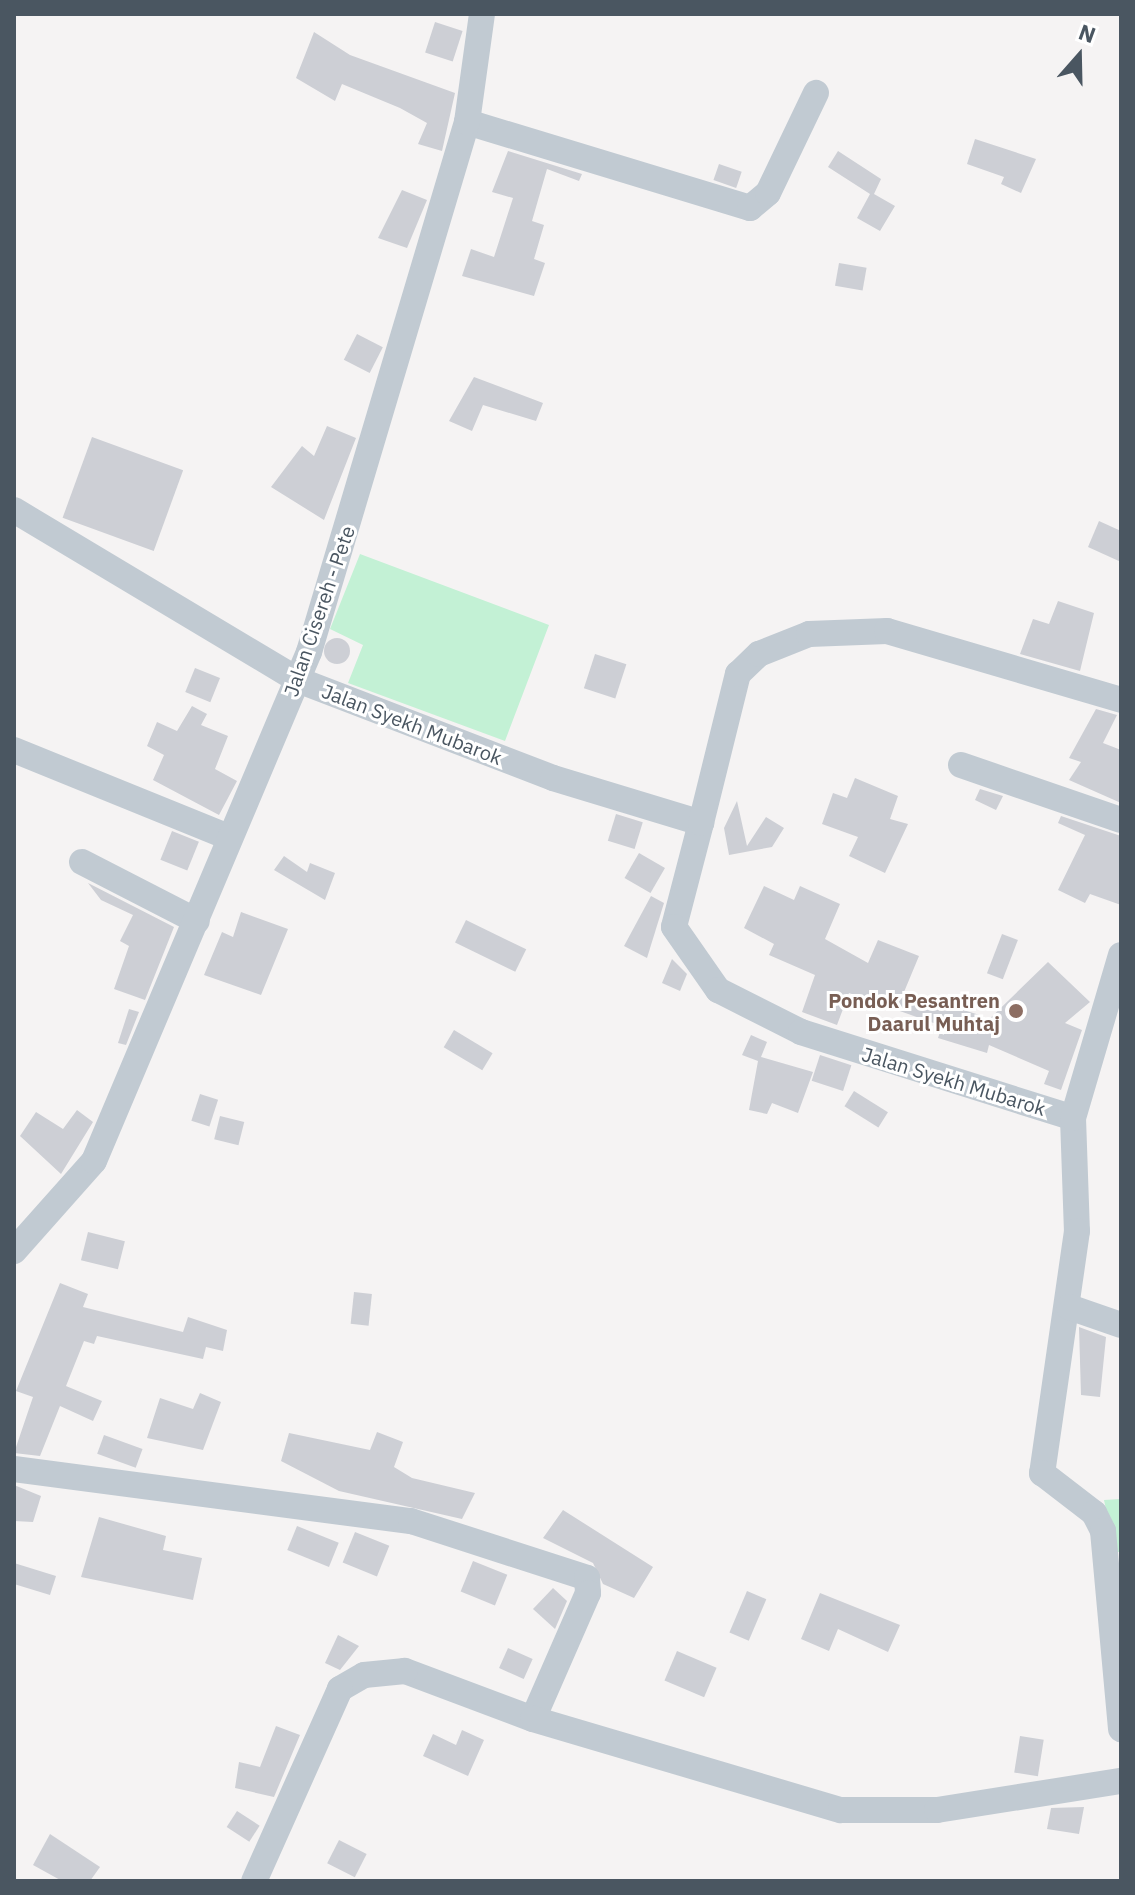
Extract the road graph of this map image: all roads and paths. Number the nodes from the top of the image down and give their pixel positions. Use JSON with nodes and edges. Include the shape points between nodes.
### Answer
{"nodes":[{"id":1,"x":482,"y":14,"type":"edge"},
{"id":2,"x":816,"y":93,"type":"dead end"},
{"id":3,"x":467,"y":122,"type":"junction"},
{"id":4,"x":14,"y":510,"type":"edge"},
{"id":5,"x":298,"y":680,"type":"junction"},
{"id":6,"x":1121,"y":700,"type":"edge"},
{"id":7,"x":14,"y":750,"type":"edge"},
{"id":8,"x":961,"y":765,"type":"dead end"},
{"id":9,"x":1121,"y":820,"type":"edge"},
{"id":10,"x":701,"y":823,"type":"junction"},
{"id":11,"x":228,"y":837,"type":"junction"},
{"id":12,"x":82,"y":862,"type":"dead end"},
{"id":13,"x":197,"y":921,"type":"junction"},
{"id":14,"x":1121,"y":955,"type":"edge"},
{"id":15,"x":1073,"y":1118,"type":"junction"},
{"id":16,"x":14,"y":1251,"type":"edge"},
{"id":17,"x":1069,"y":1307,"type":"junction"},
{"id":18,"x":1121,"y":1325,"type":"edge"},
{"id":19,"x":14,"y":1469,"type":"edge"},
{"id":20,"x":533,"y":1719,"type":"junction"},
{"id":21,"x":1121,"y":1729,"type":"edge"},
{"id":22,"x":1121,"y":1781,"type":"edge"},
{"id":23,"x":254,"y":1881,"type":"edge"}],
"edges":[{"from":1,"to":3,"type":"street","name":"Jalan Cisereh - Pete"},
{"from":2,"to":3,"type":"street","via":[[768,193],[750,208]]},
{"from":3,"to":5,"type":"street","name":"Jalan Cisereh - Pete"},
{"from":4,"to":5,"type":"street","name":"Jalan Syekh Mubarok"},
{"from":5,"to":10,"type":"street","name":"Jalan Syekh Mubarok","via":[[553,778]]},
{"from":5,"to":11,"type":"street","name":"Jalan Cisereh - Pete"},
{"from":6,"to":10,"type":"street","via":[[887,631],[794,639],[759,654],[738,674]]},
{"from":7,"to":11,"type":"street"},
{"from":8,"to":9,"type":"street"},
{"from":10,"to":15,"type":"street","name":"Jalan Syekh Mubarok","via":[[674,927],[718,990],[801,1032]]},
{"from":11,"to":13,"type":"street","name":"Jalan Cisereh - Pete"},
{"from":12,"to":13,"type":"street"},
{"from":13,"to":16,"type":"street","name":"Jalan Cisereh - Pete","via":[[94,1161]]},
{"from":14,"to":15,"type":"street"},
{"from":15,"to":17,"type":"street","name":"Jalan Syekh Mubarok","via":[[1079,1168]]},
{"from":17,"to":18,"type":"street"},
{"from":17,"to":21,"type":"street","name":"Jalan Syekh Mubarok","via":[[1042,1473],[1094,1513],[1103,1531]]},
{"from":19,"to":20,"type":"street","via":[[411,1521],[581,1574],[588,1593]]},
{"from":20,"to":22,"type":"street","via":[[841,1810],[937,1810]]},
{"from":20,"to":23,"type":"street","via":[[405,1671],[351,1680],[329,1702]]}]}
